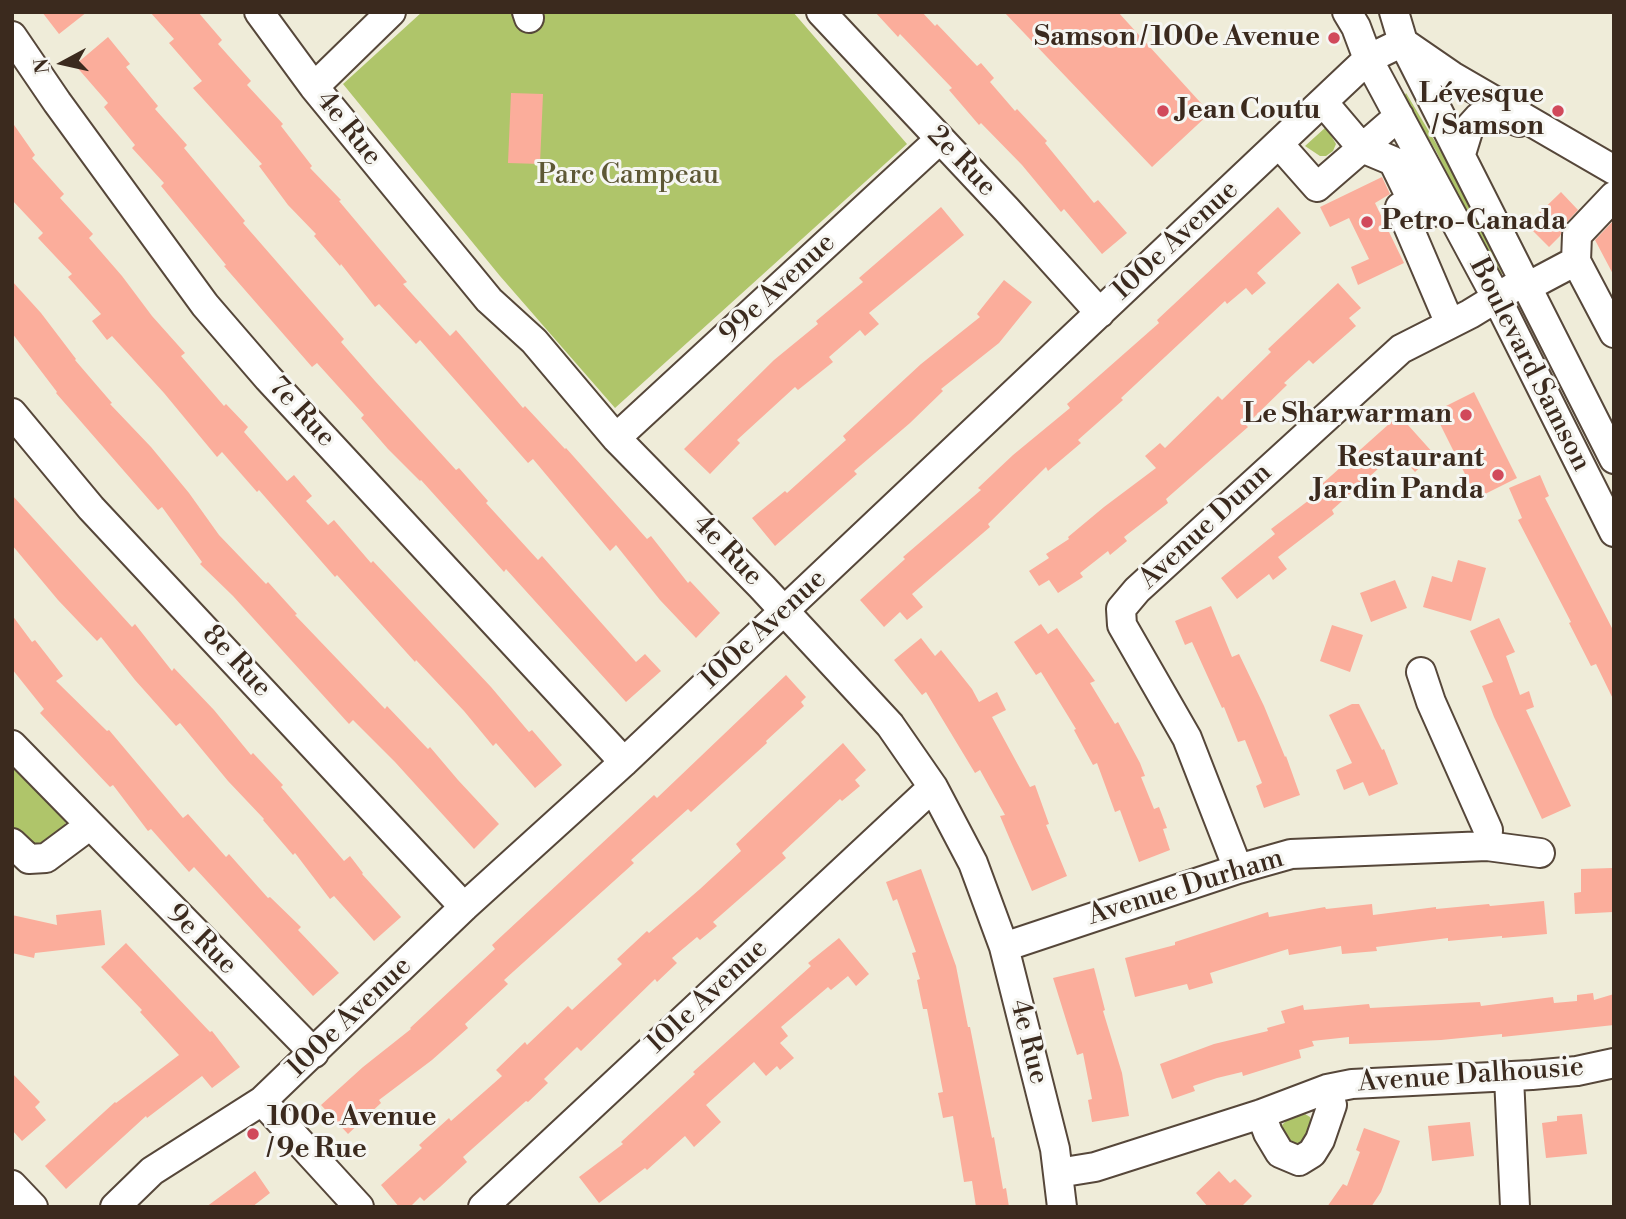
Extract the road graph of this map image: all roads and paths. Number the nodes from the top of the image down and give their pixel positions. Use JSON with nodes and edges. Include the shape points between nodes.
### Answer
{"nodes":[{"id":1,"x":259,"y":12,"type":"edge"},
{"id":2,"x":391,"y":12,"type":"edge"},
{"id":3,"x":821,"y":12,"type":"edge"},
{"id":4,"x":1347,"y":12,"type":"edge"},
{"id":5,"x":1394,"y":12,"type":"edge"},
{"id":6,"x":12,"y":36,"type":"edge"},
{"id":7,"x":1403,"y":42,"type":"junction"},
{"id":8,"x":1368,"y":60,"type":"junction"},
{"id":9,"x":314,"y":87,"type":"junction"},
{"id":10,"x":1323,"y":102,"type":"junction"},
{"id":11,"x":1399,"y":116,"type":"junction"},
{"id":12,"x":1549,"y":132,"type":"junction"},
{"id":13,"x":939,"y":140,"type":"junction"},
{"id":14,"x":1279,"y":144,"type":"junction"},
{"id":15,"x":1362,"y":148,"type":"junction"},
{"id":16,"x":1461,"y":154,"type":"junction"},
{"id":17,"x":1614,"y":170,"type":"edge"},
{"id":18,"x":1614,"y":196,"type":"edge"},
{"id":19,"x":1412,"y":200,"type":"junction"},
{"id":20,"x":1447,"y":206,"type":"junction"},
{"id":21,"x":1576,"y":261,"type":"junction"},
{"id":22,"x":1525,"y":284,"type":"junction"},
{"id":23,"x":1496,"y":297,"type":"junction"},
{"id":24,"x":1100,"y":313,"type":"junction"},
{"id":25,"x":1450,"y":324,"type":"junction"},
{"id":26,"x":1614,"y":333,"type":"edge"},
{"id":27,"x":12,"y":413,"type":"edge"},
{"id":28,"x":616,"y":438,"type":"junction"},
{"id":29,"x":1614,"y":459,"type":"edge"},
{"id":30,"x":1614,"y":532,"type":"edge"},
{"id":31,"x":784,"y":611,"type":"junction"},
{"id":32,"x":1421,"y":672,"type":"dead end"},
{"id":33,"x":12,"y":745,"type":"edge"},
{"id":34,"x":624,"y":762,"type":"junction"},
{"id":35,"x":933,"y":787,"type":"junction"},
{"id":36,"x":89,"y":826,"type":"junction"},
{"id":37,"x":12,"y":843,"type":"edge"},
{"id":38,"x":1487,"y":846,"type":"junction"},
{"id":39,"x":1540,"y":853,"type":"dead end"},
{"id":40,"x":1238,"y":869,"type":"junction"},
{"id":41,"x":464,"y":906,"type":"junction"},
{"id":42,"x":1004,"y":947,"type":"junction"},
{"id":43,"x":314,"y":1053,"type":"junction"},
{"id":44,"x":1614,"y":1063,"type":"edge"},
{"id":45,"x":1509,"y":1077,"type":"junction"},
{"id":46,"x":1327,"y":1089,"type":"junction"},
{"id":47,"x":262,"y":1101,"type":"junction"},
{"id":48,"x":1261,"y":1114,"type":"junction"},
{"id":49,"x":1058,"y":1173,"type":"junction"},
{"id":50,"x":12,"y":1185,"type":"edge"},
{"id":51,"x":33,"y":1207,"type":"edge"},
{"id":52,"x":115,"y":1207,"type":"edge"},
{"id":53,"x":359,"y":1207,"type":"edge"},
{"id":54,"x":483,"y":1207,"type":"edge"},
{"id":55,"x":1062,"y":1207,"type":"edge"},
{"id":56,"x":1515,"y":1207,"type":"edge"}],
"edges":[{"from":1,"to":9,"type":"street","name":"4e Rue"},
{"from":2,"to":9,"type":"street"},
{"from":3,"to":13,"type":"street","name":"2e Rue"},
{"from":4,"to":8,"type":"street","name":"Boulevard Samson"},
{"from":5,"to":7,"type":"street","name":"Boulevard Samson"},
{"from":6,"to":34,"type":"street","name":"7e Rue","via":[[205,305]]},
{"from":7,"to":8,"type":"street","name":"100e Avenue"},
{"from":7,"to":12,"type":"street"},
{"from":7,"to":16,"type":"street","name":"Boulevard Samson"},
{"from":8,"to":10,"type":"street","name":"100e Avenue"},
{"from":8,"to":11,"type":"street","name":"Boulevard Samson"},
{"from":9,"to":28,"type":"street","name":"4e Rue","via":[[489,300],[534,341]]},
{"from":10,"to":14,"type":"street","name":"100e Avenue"},
{"from":10,"to":15,"type":"street"},
{"from":11,"to":15,"type":"street"},
{"from":11,"to":20,"type":"street","name":"Boulevard Samson"},
{"from":12,"to":16,"type":"street","via":[[1493,113],[1479,117],[1469,128]]},
{"from":12,"to":17,"type":"street"},
{"from":13,"to":24,"type":"street","name":"2e Rue"},
{"from":13,"to":28,"type":"street","name":"99e Avenue"},
{"from":14,"to":15,"type":"street","via":[[1317,187]]},
{"from":14,"to":24,"type":"street","name":"100e Avenue"},
{"from":15,"to":19,"type":"street","via":[[1393,161]]},
{"from":16,"to":22,"type":"street","name":"Boulevard Samson"},
{"from":18,"to":21,"type":"street","via":[[1577,235]]},
{"from":19,"to":20,"type":"street","via":[[1433,212]]},
{"from":19,"to":25,"type":"street","via":[[1400,207]]},
{"from":20,"to":23,"type":"street","name":"Boulevard Samson"},
{"from":21,"to":22,"type":"street","name":"Avenue Dunn"},
{"from":21,"to":26,"type":"street"},
{"from":22,"to":23,"type":"street","name":"Avenue Dunn"},
{"from":22,"to":29,"type":"street","name":"Boulevard Samson"},
{"from":23,"to":25,"type":"street","name":"Avenue Dunn"},
{"from":23,"to":30,"type":"street","name":"Boulevard Samson"},
{"from":24,"to":31,"type":"street","name":"100e Avenue"},
{"from":25,"to":40,"type":"street","name":"Avenue Dunn","via":[[1401,349],[1121,609],[1122,625],[1187,738]]},
{"from":27,"to":41,"type":"street","name":"8e Rue","via":[[91,508]]},
{"from":28,"to":31,"type":"street","name":"4e Rue"},
{"from":31,"to":34,"type":"street","name":"100e Avenue"},
{"from":31,"to":35,"type":"street","name":"4e Rue","via":[[890,725]]},
{"from":32,"to":38,"type":"street","via":[[1488,830]]},
{"from":33,"to":36,"type":"street","name":"9e Rue"},
{"from":34,"to":41,"type":"street","name":"100e Avenue"},
{"from":35,"to":42,"type":"street","name":"4e Rue","via":[[973,863]]},
{"from":35,"to":54,"type":"street","name":"101e Avenue"},
{"from":36,"to":37,"type":"street","via":[[46,858],[29,859]]},
{"from":36,"to":43,"type":"street","name":"9e Rue"},
{"from":38,"to":39,"type":"street","name":"Avenue Durham"},
{"from":38,"to":40,"type":"street","name":"Avenue Durham","via":[[1291,854]]},
{"from":40,"to":42,"type":"street","name":"Avenue Durham"},
{"from":41,"to":43,"type":"street","name":"100e Avenue"},
{"from":42,"to":49,"type":"street","name":"4e Rue"},
{"from":43,"to":47,"type":"street","name":"100e Avenue"},
{"from":44,"to":45,"type":"street","name":"Avenue Dalhousie"},
{"from":45,"to":46,"type":"street","name":"Avenue Dalhousie"},
{"from":45,"to":56,"type":"street"},
{"from":46,"to":48,"type":"street","name":"Avenue Dalhousie"},
{"from":46,"to":48,"type":"street","name":"Avenue Dalhousie","via":[[1332,1105],[1321,1140],[1299,1161],[1280,1153]]},
{"from":47,"to":52,"type":"street","name":"100e Avenue","via":[[152,1171]]},
{"from":47,"to":53,"type":"street"},
{"from":48,"to":49,"type":"street","name":"Avenue Dalhousie","via":[[1095,1167]]},
{"from":49,"to":55,"type":"street","name":"4e Rue"},
{"from":50,"to":51,"type":"street"}]}
